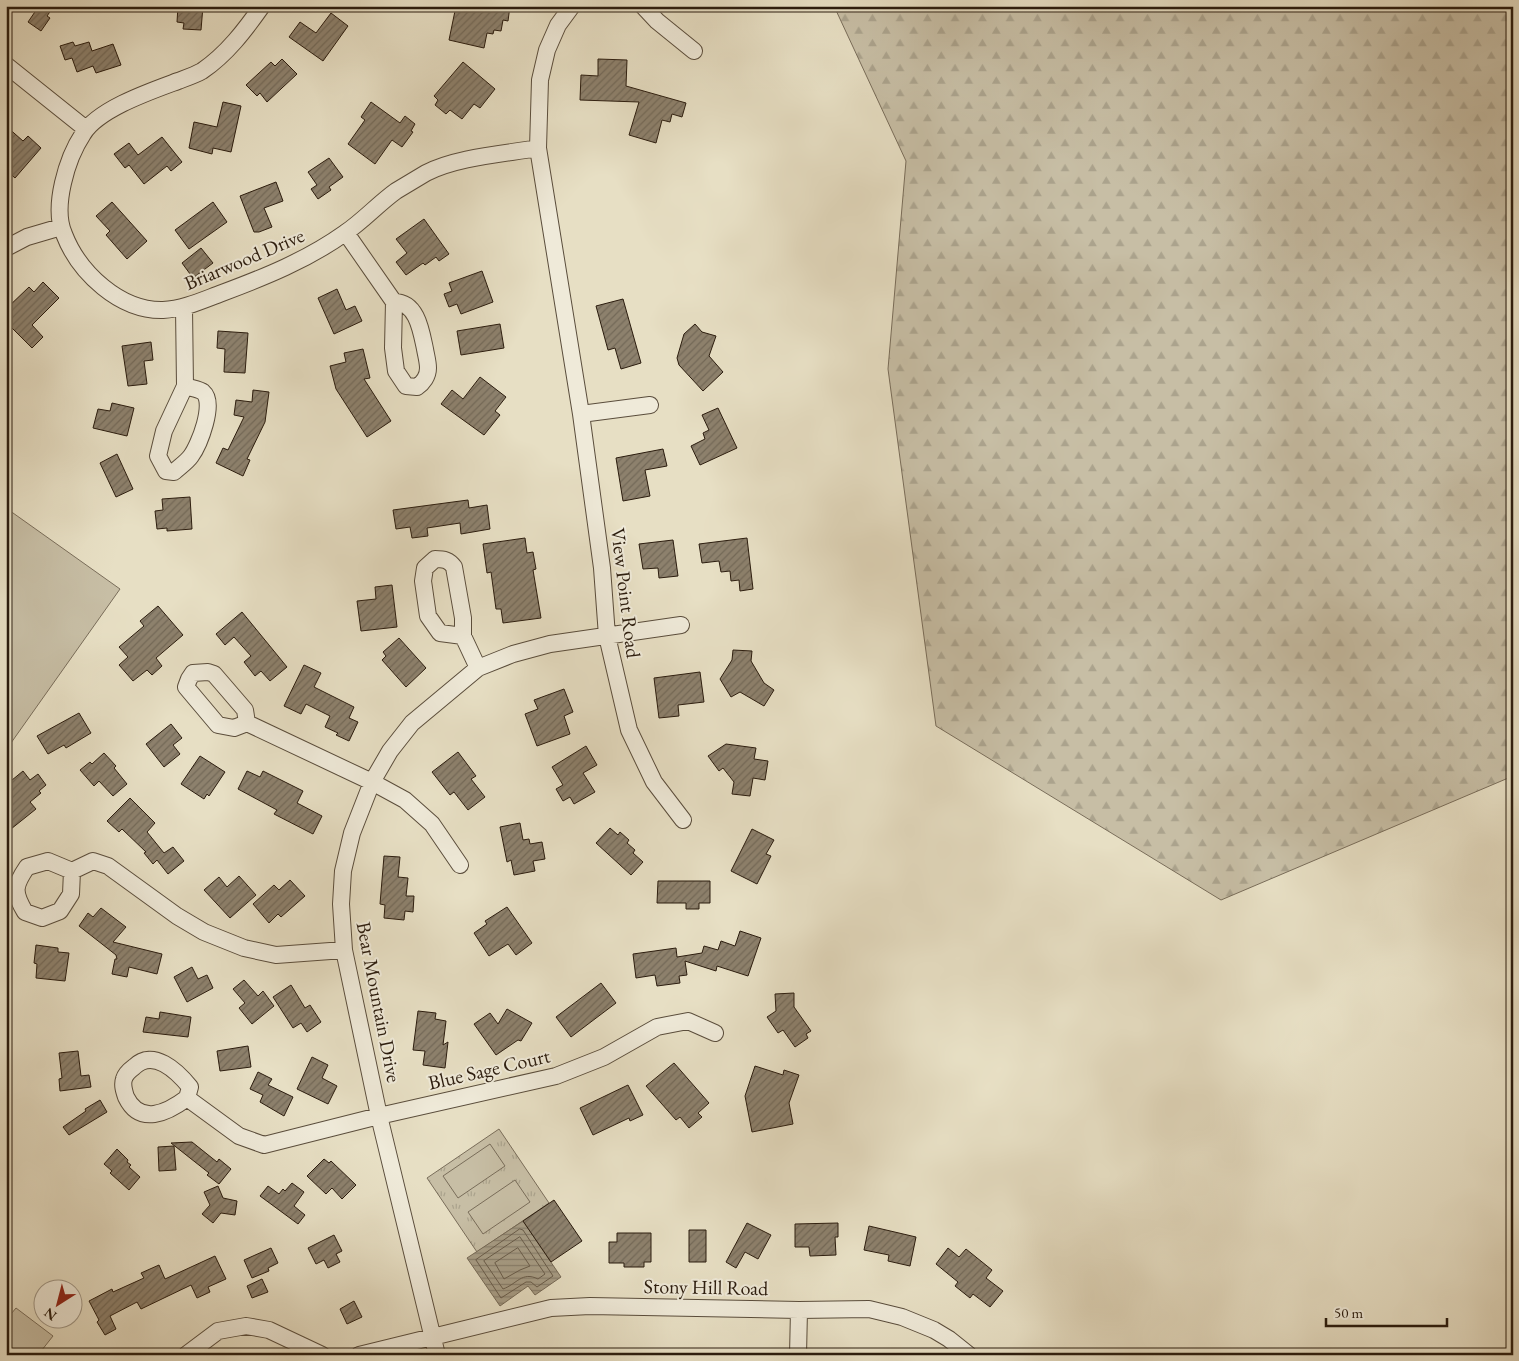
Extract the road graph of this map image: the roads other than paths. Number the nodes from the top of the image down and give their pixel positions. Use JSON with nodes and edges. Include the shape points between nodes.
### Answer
{"nodes":[{"id":1,"x":262,"y":6,"type":"edge"},
{"id":2,"x":572,"y":6,"type":"edge"},
{"id":3,"x":643,"y":6,"type":"edge"},
{"id":4,"x":694,"y":50,"type":"dead end"},
{"id":5,"x":6,"y":65,"type":"edge"},
{"id":6,"x":86,"y":129,"type":"junction"},
{"id":7,"x":538,"y":148,"type":"junction"},
{"id":8,"x":60,"y":227,"type":"junction"},
{"id":9,"x":346,"y":233,"type":"junction"},
{"id":10,"x":6,"y":248,"type":"edge"},
{"id":11,"x":394,"y":302,"type":"dead end"},
{"id":12,"x":184,"y":308,"type":"junction"},
{"id":13,"x":185,"y":386,"type":"junction"},
{"id":14,"x":650,"y":405,"type":"dead end"},
{"id":15,"x":581,"y":414,"type":"junction"},
{"id":16,"x":681,"y":625,"type":"dead end"},
{"id":17,"x":463,"y":636,"type":"dead end"},
{"id":18,"x":607,"y":636,"type":"junction"},
{"id":19,"x":478,"y":668,"type":"junction"},
{"id":20,"x":247,"y":723,"type":"dead end"},
{"id":21,"x":372,"y":782,"type":"junction"},
{"id":22,"x":684,"y":820,"type":"dead end"},
{"id":23,"x":460,"y":865,"type":"dead end"},
{"id":24,"x":72,"y":872,"type":"dead end"},
{"id":25,"x":344,"y":950,"type":"junction"},
{"id":26,"x":715,"y":1032,"type":"dead end"},
{"id":27,"x":187,"y":1098,"type":"dead end"},
{"id":28,"x":380,"y":1116,"type":"junction"},
{"id":29,"x":799,"y":1310,"type":"junction"},
{"id":30,"x":433,"y":1338,"type":"junction"},
{"id":31,"x":186,"y":1355,"type":"edge"},
{"id":32,"x":322,"y":1355,"type":"edge"},
{"id":33,"x":359,"y":1355,"type":"edge"},
{"id":34,"x":437,"y":1355,"type":"edge"},
{"id":35,"x":798,"y":1355,"type":"edge"},
{"id":36,"x":969,"y":1355,"type":"edge"}],
"edges":[{"from":1,"to":6,"type":"street","name":"Briarwood Drive","via":[[232,45],[201,72],[142,94],[112,109]]},
{"from":2,"to":7,"type":"street","name":"View Point Road","via":[[558,25],[547,50],[540,80]]},
{"from":3,"to":4,"type":"street"},
{"from":5,"to":6,"type":"street"},
{"from":6,"to":8,"type":"street","name":"Briarwood Drive","via":[[66,168]]},
{"from":7,"to":9,"type":"street","name":"Briarwood Drive","via":[[456,162],[428,172],[395,192]]},
{"from":7,"to":15,"type":"street","name":"View Point Road"},
{"from":8,"to":10,"type":"street","via":[[27,237]]},
{"from":8,"to":12,"type":"street","name":"Briarwood Drive","via":[[69,248],[86,271],[114,295],[140,307]]},
{"from":9,"to":11,"type":"street"},
{"from":9,"to":12,"type":"street","name":"Briarwood Drive","via":[[299,262]]},
{"from":12,"to":13,"type":"street","name":"Briarwood Drive"},
{"from":13,"to":13,"type":"street","name":"Briarwood Drive","via":[[164,431],[158,456],[166,470],[174,472],[192,454],[205,424],[208,407],[203,391]]},
{"from":14,"to":15,"type":"street"},
{"from":15,"to":18,"type":"street","name":"View Point Road","via":[[602,568]]},
{"from":16,"to":18,"type":"street","name":"Bear Mountain Drive"},
{"from":17,"to":19,"type":"street"},
{"from":18,"to":19,"type":"street","name":"Bear Mountain Drive","via":[[550,644]]},
{"from":18,"to":22,"type":"street","name":"View Point Road","via":[[629,730],[654,782]]},
{"from":19,"to":21,"type":"street","name":"Bear Mountain Drive","via":[[412,723]]},
{"from":20,"to":21,"type":"street"},
{"from":21,"to":23,"type":"street","via":[[404,800],[432,824]]},
{"from":21,"to":25,"type":"street","name":"Bear Mountain Drive","via":[[352,833],[343,871]]},
{"from":24,"to":25,"type":"street","via":[[92,861],[108,866],[176,916],[204,932],[244,948],[276,955]]},
{"from":25,"to":28,"type":"street","name":"Bear Mountain Drive"},
{"from":26,"to":28,"type":"street","name":"Blue Sage Court","via":[[688,1021],[657,1027],[604,1057],[556,1076]]},
{"from":27,"to":28,"type":"street","name":"Blue Sage Court","via":[[239,1136],[264,1145]]},
{"from":28,"to":30,"type":"street","name":"Bear Mountain Drive"},
{"from":29,"to":30,"type":"street","name":"Stony Hill Road","via":[[551,1308]]},
{"from":29,"to":35,"type":"street"},
{"from":29,"to":36,"type":"street","name":"Stony Hill Road","via":[[869,1309],[902,1316],[934,1330]]},
{"from":30,"to":33,"type":"street","name":"Stony Hill Road"},
{"from":30,"to":34,"type":"street","name":"Bear Mountain Drive"},
{"from":31,"to":32,"type":"street","via":[[218,1332],[246,1326],[269,1330]]}]}
